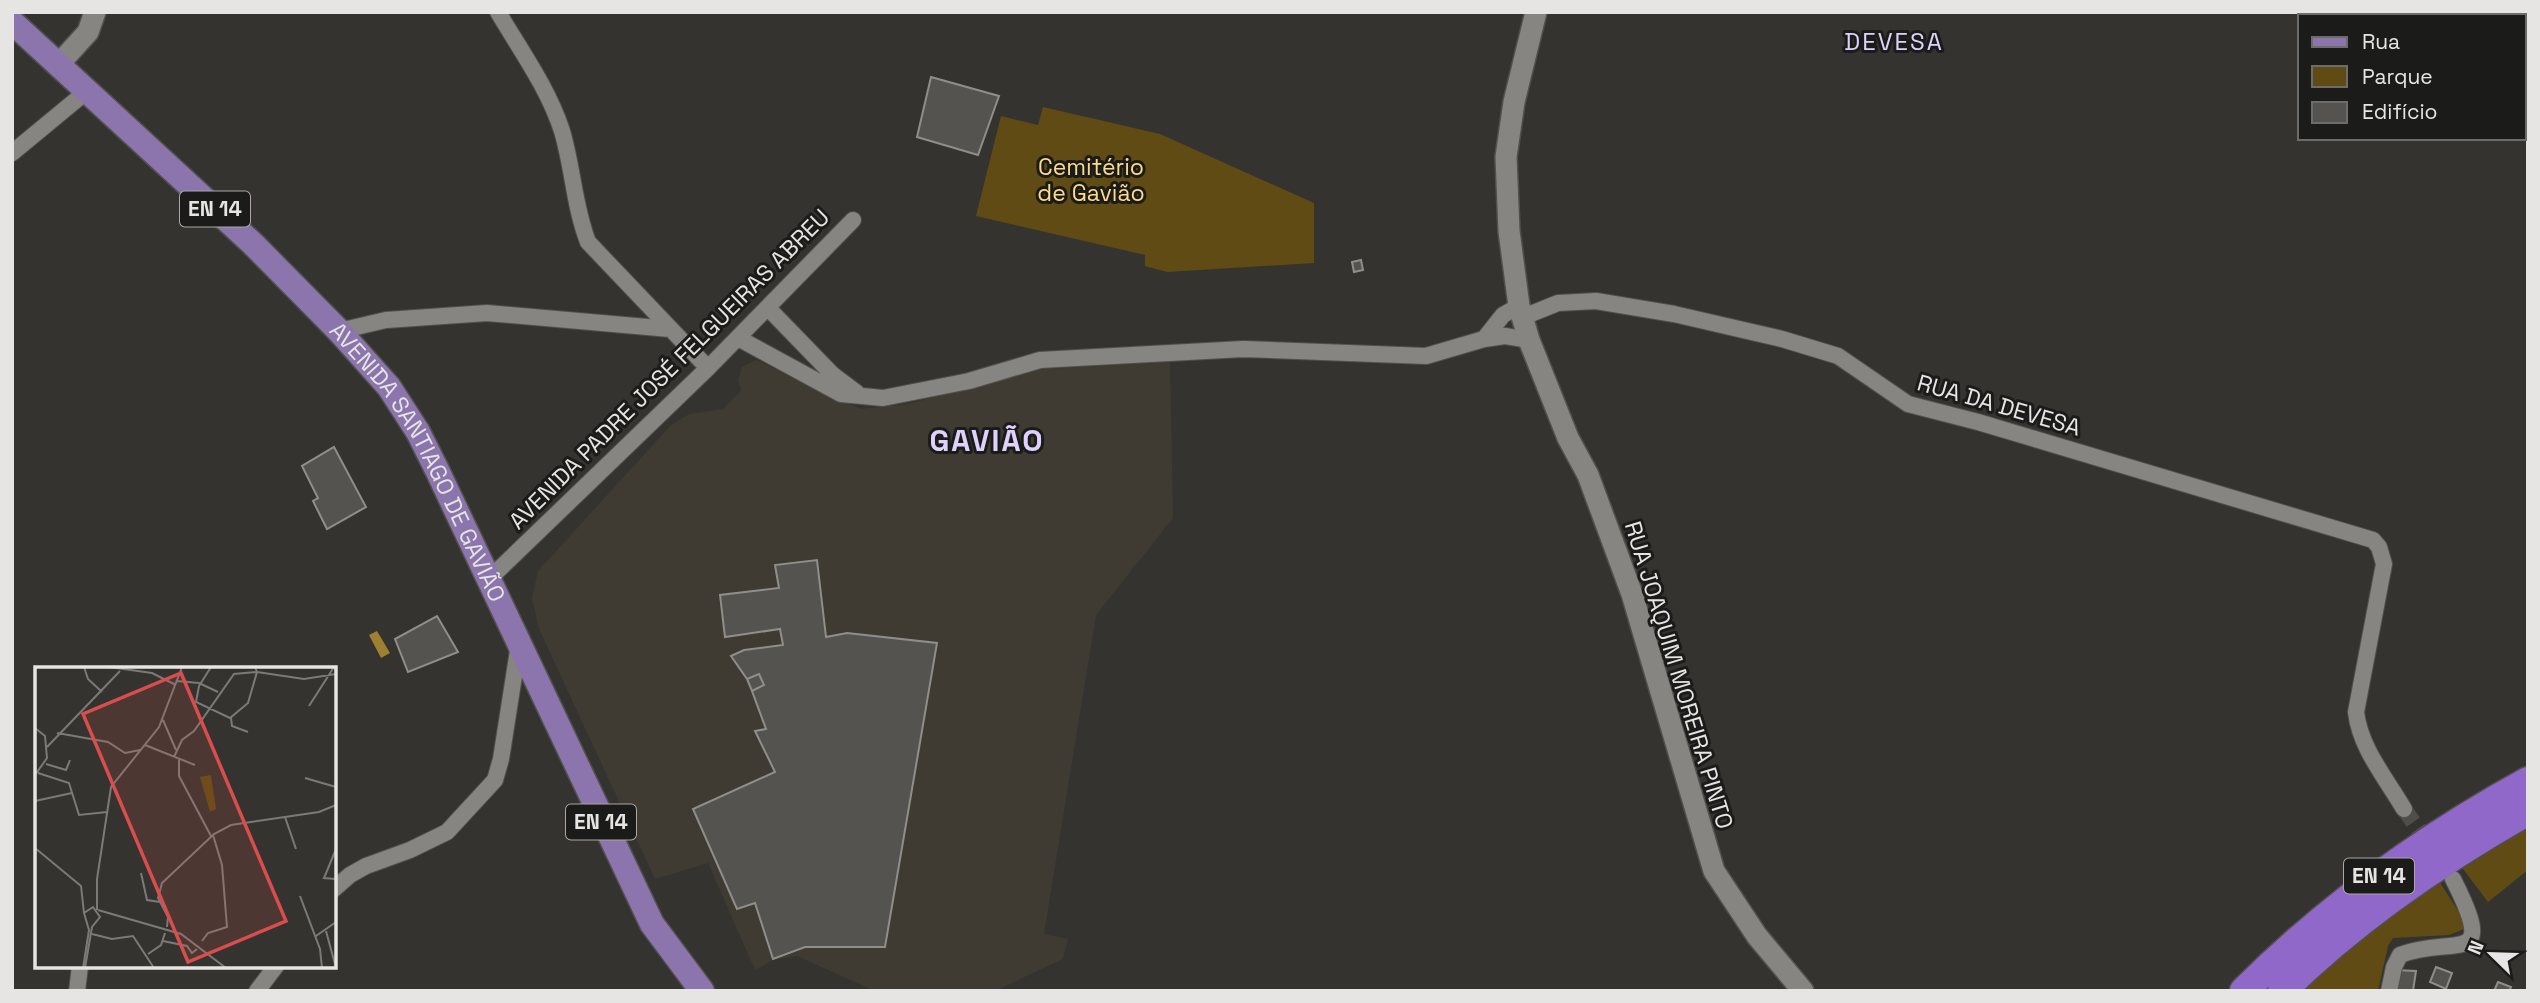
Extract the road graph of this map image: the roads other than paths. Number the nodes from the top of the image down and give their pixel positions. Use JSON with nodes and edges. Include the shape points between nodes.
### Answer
{"nodes":[{"id":1,"x":95,"y":12,"type":"edge"},
{"id":2,"x":498,"y":12,"type":"edge"},
{"id":3,"x":1536,"y":12,"type":"edge"},
{"id":4,"x":12,"y":22,"type":"edge"},
{"id":5,"x":60,"y":64,"type":"junction"},
{"id":6,"x":87,"y":91,"type":"junction"},
{"id":7,"x":12,"y":153,"type":"edge"},
{"id":8,"x":853,"y":220,"type":"dead end"},
{"id":9,"x":768,"y":308,"type":"junction"},
{"id":10,"x":1521,"y":311,"type":"junction"},
{"id":11,"x":670,"y":329,"type":"junction"},
{"id":12,"x":339,"y":331,"type":"junction"},
{"id":13,"x":738,"y":338,"type":"junction"},
{"id":14,"x":1484,"y":339,"type":"junction"},
{"id":15,"x":1529,"y":340,"type":"junction"},
{"id":16,"x":708,"y":368,"type":"junction"},
{"id":17,"x":865,"y":398,"type":"junction"},
{"id":18,"x":488,"y":580,"type":"junction"},
{"id":19,"x":519,"y":644,"type":"junction"},
{"id":20,"x":2528,"y":780,"type":"edge"},
{"id":21,"x":2404,"y":808,"type":"tunnel mouth"},
{"id":22,"x":2528,"y":811,"type":"edge"},
{"id":23,"x":2453,"y":879,"type":"dead end"},
{"id":24,"x":336,"y":887,"type":"edge"},
{"id":25,"x":80,"y":968,"type":"edge"},
{"id":26,"x":274,"y":968,"type":"edge"},
{"id":27,"x":77,"y":991,"type":"edge"},
{"id":28,"x":257,"y":991,"type":"edge"},
{"id":29,"x":702,"y":991,"type":"edge"},
{"id":30,"x":1803,"y":991,"type":"edge"},
{"id":31,"x":2244,"y":991,"type":"edge"},
{"id":32,"x":2282,"y":991,"type":"edge"},
{"id":33,"x":2389,"y":991,"type":"edge"}],
"edges":[{"from":1,"to":5,"type":"street","via":[[88,33]]},
{"from":2,"to":11,"type":"street","via":[[551,100],[588,242]]},
{"from":3,"to":10,"type":"street","name":"RUA JOAQUIM MOREIRA PINTO","via":[[1506,158],[1509,231]]},
{"from":4,"to":5,"type":"main road","name":"AVENIDA SANTIAGO DE GAVIÃO","number":"EN 14"},
{"from":5,"to":6,"type":"main road","name":"AVENIDA SANTIAGO DE GAVIÃO","number":"EN 14"},
{"from":6,"to":7,"type":"street"},
{"from":6,"to":12,"type":"main road","name":"AVENIDA SANTIAGO DE GAVIÃO","number":"EN 14","via":[[253,244]]},
{"from":8,"to":9,"type":"street","name":"AVENIDA PADRE JOSÉ FELGUEIRAS ABREU"},
{"from":9,"to":13,"type":"street","name":"AVENIDA PADRE JOSÉ FELGUEIRAS ABREU"},
{"from":9,"to":17,"type":"street","via":[[833,375]]},
{"from":10,"to":14,"type":"street","name":"RUA DA DEVESA","via":[[1503,315]]},
{"from":10,"to":15,"type":"street","name":"RUA JOAQUIM MOREIRA PINTO"},
{"from":10,"to":21,"type":"street","name":"RUA DA DEVESA","via":[[1596,301],[1674,314],[1821,349],[1846,360],[1895,397],[1922,410],[1978,422],[2373,540],[2384,564],[2357,722],[2363,741]]},
{"from":11,"to":12,"type":"street","via":[[487,313],[386,320]]},
{"from":11,"to":16,"type":"street"},
{"from":12,"to":18,"type":"main road","name":"AVENIDA SANTIAGO DE GAVIÃO","number":"EN 14","via":[[389,387],[418,432]]},
{"from":13,"to":16,"type":"street","name":"AVENIDA PADRE JOSÉ FELGUEIRAS ABREU"},
{"from":13,"to":17,"type":"street","via":[[824,386]]},
{"from":14,"to":15,"type":"street"},
{"from":14,"to":17,"type":"street","via":[[1426,356],[1243,349],[1040,360],[969,381]]},
{"from":15,"to":30,"type":"street","name":"RUA JOAQUIM MOREIRA PINTO","via":[[1568,438],[1588,475],[1632,594],[1707,853],[1728,895]]},
{"from":16,"to":18,"type":"street","name":"AVENIDA PADRE JOSÉ FELGUEIRAS ABREU"},
{"from":18,"to":19,"type":"main road","name":"AVENIDA SANTIAGO DE GAVIÃO","number":"EN 14"},
{"from":19,"to":24,"type":"street","via":[[495,780],[447,832],[366,866]]},
{"from":19,"to":29,"type":"main road","name":"AVENIDA SANTIAGO DE GAVIÃO","number":"EN 14","via":[[652,924]]},
{"from":20,"to":31,"type":"highway","number":"EN 14","via":[[2415,849],[2330,912]]},
{"from":22,"to":32,"type":"highway","number":"EN 14","via":[[2429,872],[2347,933]]},
{"from":23,"to":33,"type":"street","via":[[2470,914],[2471,936],[2455,947],[2400,955]]},
{"from":25,"to":27,"type":"street"},
{"from":26,"to":28,"type":"street"}]}
